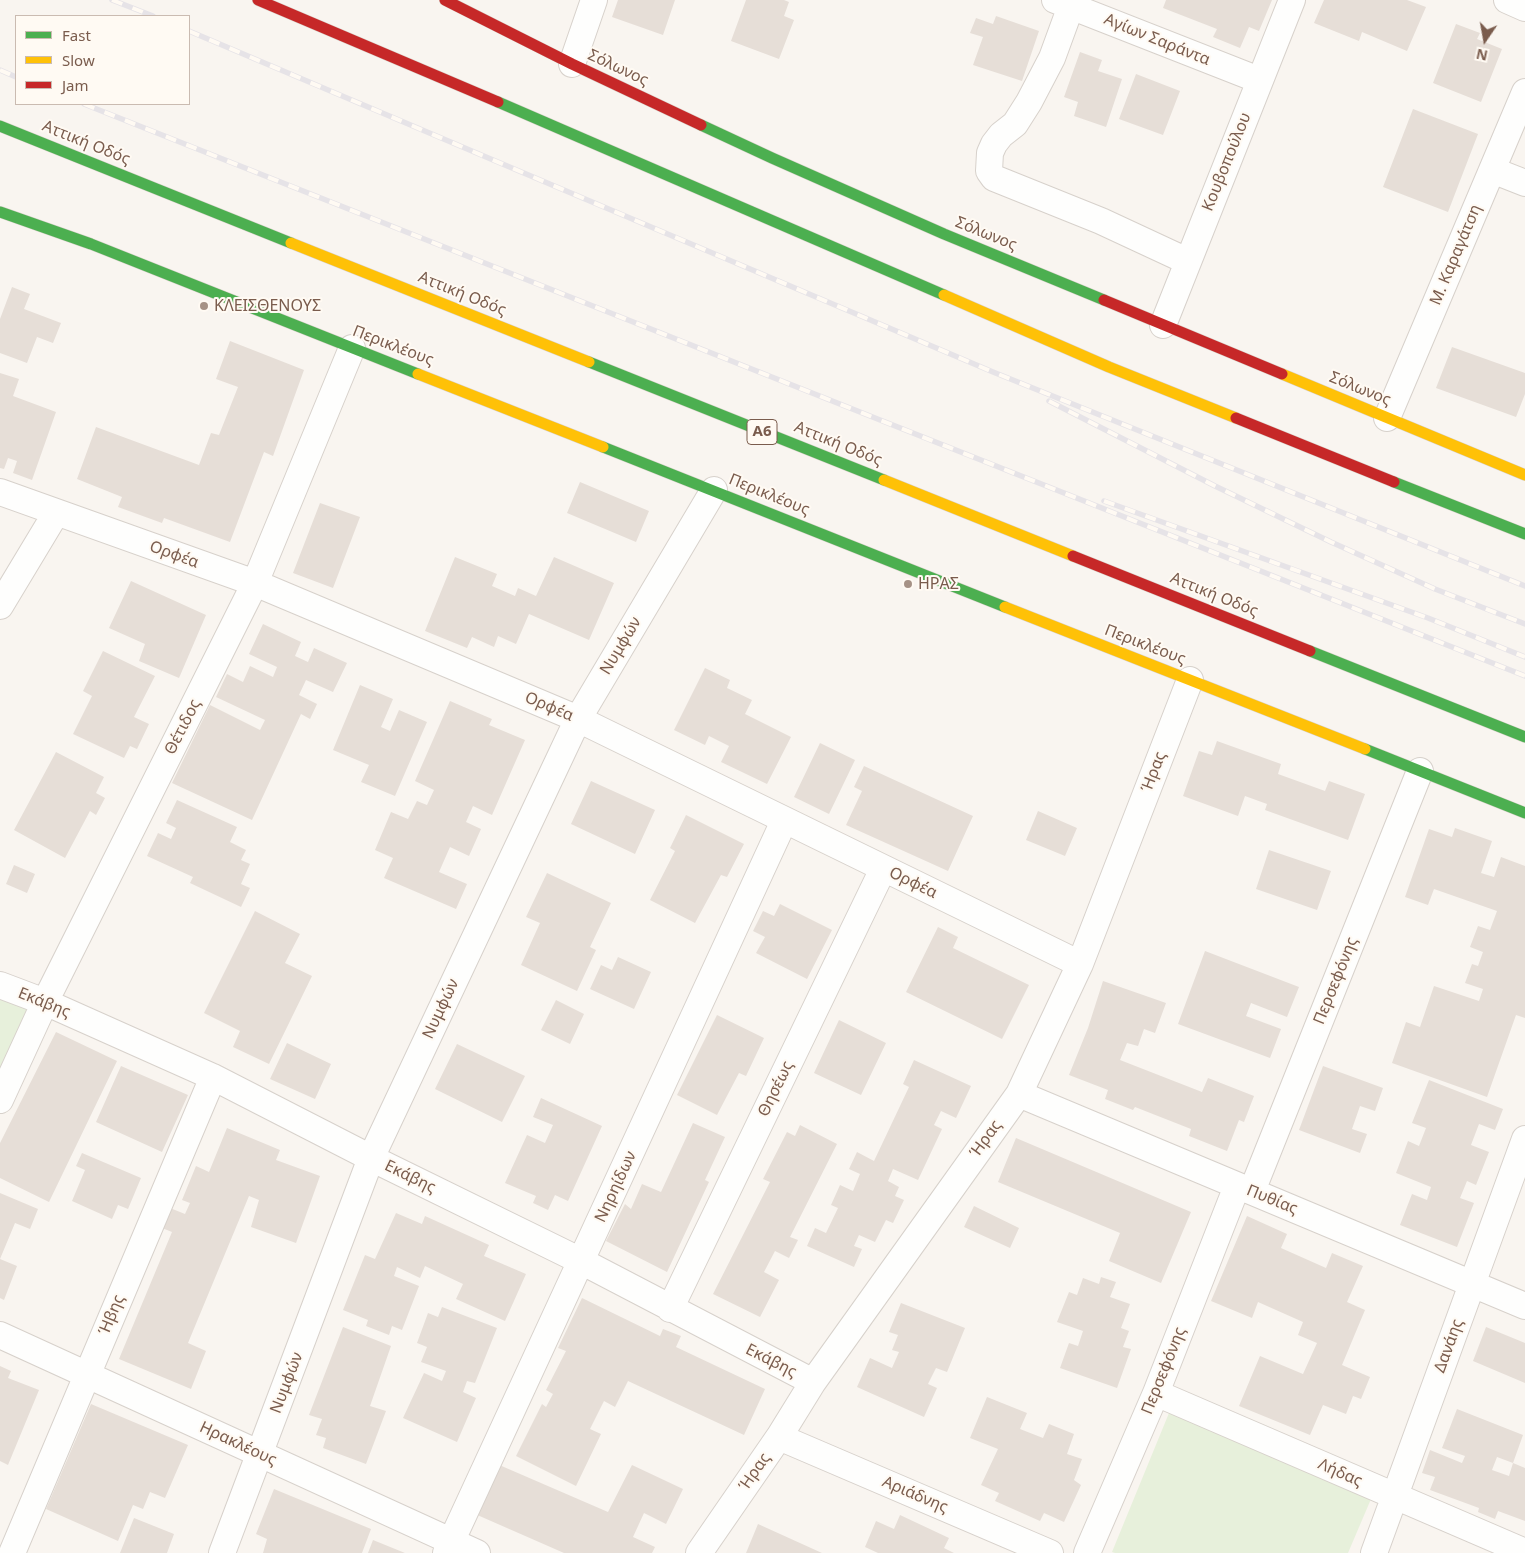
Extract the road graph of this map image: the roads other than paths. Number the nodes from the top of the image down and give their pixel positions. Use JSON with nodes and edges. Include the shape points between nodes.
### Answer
{"nodes":[{"id":1,"x":258,"y":0,"type":"edge"},
{"id":2,"x":445,"y":0,"type":"edge"},
{"id":3,"x":594,"y":0,"type":"edge"},
{"id":4,"x":1292,"y":0,"type":"edge"},
{"id":5,"x":1507,"y":0,"type":"edge"},
{"id":6,"x":1063,"y":3,"type":"edge"},
{"id":7,"x":1525,"y":8,"type":"edge"},
{"id":8,"x":572,"y":64,"type":"junction"},
{"id":9,"x":1259,"y":80,"type":"junction"},
{"id":10,"x":1525,"y":92,"type":"edge"},
{"id":11,"x":0,"y":126,"type":"edge"},
{"id":12,"x":1492,"y":170,"type":"junction"},
{"id":13,"x":1525,"y":184,"type":"edge"},
{"id":14,"x":0,"y":212,"type":"edge"},
{"id":15,"x":1188,"y":261,"type":"junction"},
{"id":16,"x":1163,"y":325,"type":"junction"},
{"id":17,"x":352,"y":348,"type":"junction"},
{"id":18,"x":1387,"y":418,"type":"junction"},
{"id":19,"x":1525,"y":474,"type":"edge"},
{"id":20,"x":714,"y":490,"type":"junction"},
{"id":21,"x":0,"y":492,"type":"edge"},
{"id":22,"x":56,"y":513,"type":"junction"},
{"id":23,"x":1525,"y":534,"type":"edge"},
{"id":24,"x":255,"y":584,"type":"junction"},
{"id":25,"x":0,"y":606,"type":"edge"},
{"id":26,"x":1190,"y":680,"type":"junction"},
{"id":27,"x":578,"y":719,"type":"junction"},
{"id":28,"x":1525,"y":737,"type":"edge"},
{"id":29,"x":1420,"y":771,"type":"junction"},
{"id":30,"x":1525,"y":813,"type":"edge"},
{"id":31,"x":784,"y":821,"type":"junction"},
{"id":32,"x":883,"y":869,"type":"junction"},
{"id":33,"x":1080,"y":964,"type":"junction"},
{"id":34,"x":0,"y":985,"type":"edge"},
{"id":35,"x":45,"y":1002,"type":"junction"},
{"id":36,"x":213,"y":1077,"type":"junction"},
{"id":37,"x":1019,"y":1094,"type":"junction"},
{"id":38,"x":0,"y":1100,"type":"edge"},
{"id":39,"x":1525,"y":1139,"type":"edge"},
{"id":40,"x":372,"y":1158,"type":"junction"},
{"id":41,"x":1244,"y":1189,"type":"junction"},
{"id":42,"x":581,"y":1261,"type":"junction"},
{"id":43,"x":1471,"y":1284,"type":"junction"},
{"id":44,"x":1525,"y":1306,"type":"edge"},
{"id":45,"x":670,"y":1309,"type":"junction"},
{"id":46,"x":0,"y":1335,"type":"edge"},
{"id":47,"x":87,"y":1375,"type":"junction"},
{"id":48,"x":813,"y":1382,"type":"junction"},
{"id":49,"x":1156,"y":1393,"type":"junction"},
{"id":50,"x":779,"y":1437,"type":"junction"},
{"id":51,"x":260,"y":1454,"type":"junction"},
{"id":52,"x":1394,"y":1497,"type":"junction"},
{"id":53,"x":449,"y":1547,"type":"edge"},
{"id":54,"x":1525,"y":1552,"type":"edge"},
{"id":55,"x":12,"y":1553,"type":"edge"},
{"id":56,"x":222,"y":1553,"type":"edge"},
{"id":57,"x":477,"y":1553,"type":"edge"},
{"id":58,"x":699,"y":1553,"type":"edge"},
{"id":59,"x":1050,"y":1553,"type":"edge"},
{"id":60,"x":1087,"y":1553,"type":"edge"},
{"id":61,"x":1374,"y":1553,"type":"edge"}],
"edges":[{"from":1,"to":23,"type":"main road","via":[[1109,367]]},
{"from":2,"to":8,"type":"main road","name":"Σόλωνος"},
{"from":3,"to":8,"type":"street"},
{"from":4,"to":9,"type":"street","name":"Κουβοπούλου"},
{"from":5,"to":7,"type":"street"},
{"from":6,"to":9,"type":"street","name":"Αγίων Σαράντα"},
{"from":6,"to":15,"type":"street","via":[[1052,58],[1015,124],[994,144],[988,162],[989,171],[994,178],[1101,221]]},
{"from":8,"to":16,"type":"main road","name":"Σόλωνος","via":[[772,158]]},
{"from":9,"to":15,"type":"street","name":"Κουβοπούλου"},
{"from":10,"to":12,"type":"street","name":"Μ. Καραγάτση"},
{"from":11,"to":28,"type":"main road","name":"Αττική Οδός","number":"Α6"},
{"from":12,"to":13,"type":"street"},
{"from":12,"to":18,"type":"street","name":"Μ. Καραγάτση"},
{"from":14,"to":17,"type":"main road","name":"Περικλέους","via":[[90,244]]},
{"from":15,"to":16,"type":"street","name":"Κουβοπούλου"},
{"from":16,"to":18,"type":"main road","name":"Σόλωνος"},
{"from":17,"to":20,"type":"main road","name":"Περικλέους"},
{"from":17,"to":24,"type":"street","name":"Θέτιδος"},
{"from":18,"to":19,"type":"main road","name":"Σόλωνος"},
{"from":20,"to":26,"type":"main road","name":"Περικλέους"},
{"from":20,"to":27,"type":"street","name":"Νυμφών"},
{"from":21,"to":22,"type":"street","name":"Ορφέα"},
{"from":22,"to":24,"type":"street","name":"Ορφέα"},
{"from":22,"to":25,"type":"street"},
{"from":24,"to":27,"type":"street","name":"Ορφέα"},
{"from":24,"to":35,"type":"street","name":"Θέτιδος"},
{"from":26,"to":29,"type":"main road","name":"Περικλέους"},
{"from":26,"to":33,"type":"street","name":"Ήρας"},
{"from":27,"to":31,"type":"street","name":"Ορφέα"},
{"from":27,"to":40,"type":"street","name":"Νυμφών"},
{"from":29,"to":30,"type":"main road","name":"Περικλέους"},
{"from":29,"to":41,"type":"street","name":"Περσεφόνης"},
{"from":31,"to":32,"type":"street","name":"Ορφέα"},
{"from":31,"to":42,"type":"street","name":"Νηρηίδων"},
{"from":32,"to":33,"type":"street","name":"Ορφέα"},
{"from":32,"to":45,"type":"street","name":"Θησέως"},
{"from":33,"to":37,"type":"street","name":"Ήρας"},
{"from":34,"to":35,"type":"street","name":"Εκάβης"},
{"from":35,"to":36,"type":"street","name":"Εκάβης"},
{"from":35,"to":38,"type":"street","name":"Θέτιδος"},
{"from":36,"to":40,"type":"street","name":"Εκάβης"},
{"from":36,"to":47,"type":"street","name":"Ήβης"},
{"from":37,"to":41,"type":"street","name":"Πυθίας"},
{"from":37,"to":48,"type":"street","name":"Ήρας"},
{"from":39,"to":43,"type":"street","name":"Δανάης"},
{"from":40,"to":42,"type":"street","name":"Εκάβης"},
{"from":40,"to":51,"type":"street","name":"Νυμφών"},
{"from":41,"to":43,"type":"street","name":"Πυθίας"},
{"from":41,"to":49,"type":"street","name":"Περσεφόνης"},
{"from":42,"to":45,"type":"street","name":"Εκάβης"},
{"from":42,"to":53,"type":"street","name":"Νηρηίδων"},
{"from":43,"to":44,"type":"street","name":"Πυθίας"},
{"from":43,"to":52,"type":"street","name":"Δανάης"},
{"from":45,"to":48,"type":"street","name":"Εκάβης"},
{"from":46,"to":47,"type":"street","name":"Ηρακλέους"},
{"from":47,"to":51,"type":"street","name":"Ηρακλέους"},
{"from":47,"to":55,"type":"street","name":"Ήβης"},
{"from":48,"to":50,"type":"street","name":"Ήρας"},
{"from":49,"to":52,"type":"street","name":"Λήδας"},
{"from":49,"to":60,"type":"street","name":"Περσεφόνης"},
{"from":50,"to":58,"type":"street","name":"Ήρας"},
{"from":50,"to":59,"type":"street","name":"Αριάδνης"},
{"from":51,"to":53,"type":"street","name":"Ηρακλέους"},
{"from":51,"to":56,"type":"street","name":"Νυμφών"},
{"from":52,"to":54,"type":"street","name":"Λήδας"},
{"from":52,"to":61,"type":"street","name":"Δανάης"},
{"from":53,"to":57,"type":"street","name":"Ηρακλέους"}]}
